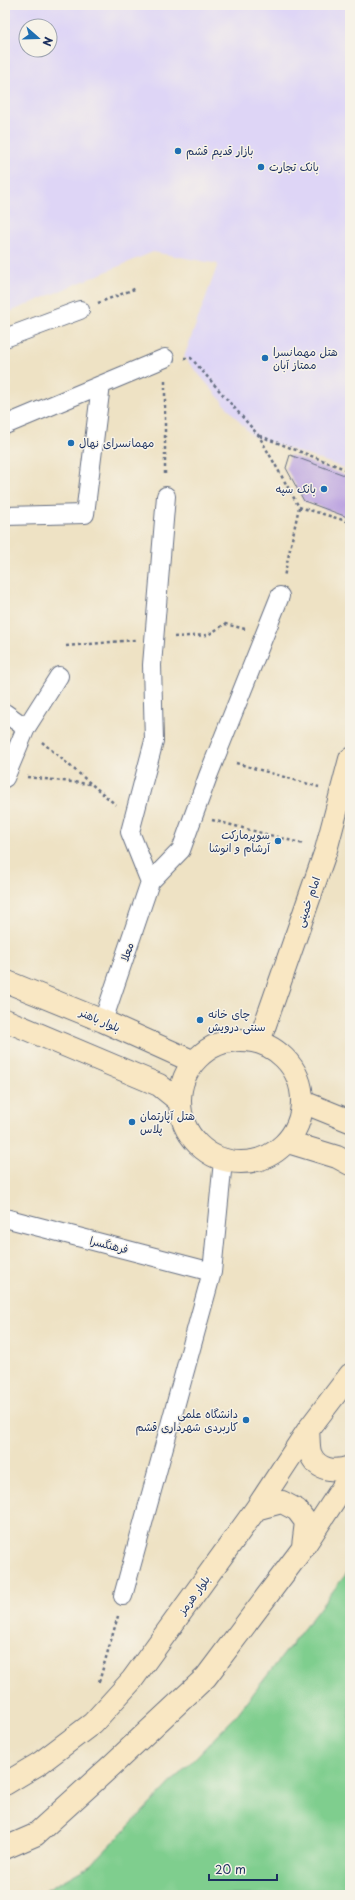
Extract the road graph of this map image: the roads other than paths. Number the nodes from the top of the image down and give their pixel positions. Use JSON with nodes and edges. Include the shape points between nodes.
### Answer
{"nodes":[{"id":1,"x":80,"y":310,"type":"road end"},
{"id":2,"x":5,"y":338,"type":"edge"},
{"id":3,"x":165,"y":358,"type":"road end"},
{"id":4,"x":100,"y":385,"type":"junction"},
{"id":5,"x":5,"y":426,"type":"edge"},
{"id":6,"x":166,"y":496,"type":"road end"},
{"id":7,"x":5,"y":516,"type":"edge"},
{"id":8,"x":280,"y":596,"type":"road end"},
{"id":9,"x":59,"y":676,"type":"dead end"},
{"id":10,"x":5,"y":713,"type":"edge"},
{"id":11,"x":26,"y":728,"type":"junction"},
{"id":12,"x":350,"y":759,"type":"edge"},
{"id":13,"x":6,"y":776,"type":"edge"},
{"id":14,"x":150,"y":882,"type":"junction"},
{"id":15,"x":5,"y":981,"type":"edge"},
{"id":16,"x":5,"y":1020,"type":"edge"},
{"id":17,"x":103,"y":1021,"type":"junction"},
{"id":18,"x":259,"y":1042,"type":"junction"},
{"id":19,"x":194,"y":1062,"type":"junction"},
{"id":20,"x":180,"y":1102,"type":"junction"},
{"id":21,"x":303,"y":1102,"type":"junction"},
{"id":22,"x":350,"y":1121,"type":"edge"},
{"id":23,"x":288,"y":1142,"type":"junction"},
{"id":24,"x":223,"y":1161,"type":"junction"},
{"id":25,"x":350,"y":1164,"type":"edge"},
{"id":26,"x":5,"y":1218,"type":"edge"},
{"id":27,"x":212,"y":1272,"type":"junction"},
{"id":28,"x":350,"y":1375,"type":"edge"},
{"id":29,"x":308,"y":1430,"type":"junction"},
{"id":30,"x":350,"y":1467,"type":"edge"},
{"id":31,"x":350,"y":1476,"type":"edge"},
{"id":32,"x":256,"y":1509,"type":"junction"},
{"id":33,"x":303,"y":1548,"type":"junction"},
{"id":34,"x":124,"y":1596,"type":"road end"},
{"id":35,"x":5,"y":1784,"type":"edge"},
{"id":36,"x":5,"y":1848,"type":"edge"}],
"edges":[{"from":1,"to":2,"type":"street"},
{"from":3,"to":4,"type":"street"},
{"from":4,"to":5,"type":"street"},
{"from":4,"to":7,"type":"street","via":[[85,514]]},
{"from":6,"to":14,"type":"street","via":[[152,665],[154,741],[130,832]]},
{"from":8,"to":14,"type":"street","via":[[181,850]]},
{"from":9,"to":11,"type":"street"},
{"from":10,"to":11,"type":"street"},
{"from":11,"to":13,"type":"street"},
{"from":12,"to":18,"type":"main road","name":"امام خمینی","via":[[326,850]]},
{"from":14,"to":17,"type":"street","name":"معلا"},
{"from":15,"to":17,"type":"main road","name":"بلوار باهنر"},
{"from":16,"to":20,"type":"main road","via":[[159,1085]]},
{"from":17,"to":19,"type":"main road","name":"بلوار باهنر"},
{"from":18,"to":19,"type":"main road","via":[[224,1042],[207,1050]]},
{"from":18,"to":21,"type":"main road","via":[[274,1048],[286,1058],[301,1086]]},
{"from":19,"to":20,"type":"main road","via":[[183,1081]]},
{"from":20,"to":24,"type":"main road","via":[[182,1118],[188,1132],[203,1149]]},
{"from":21,"to":22,"type":"main road"},
{"from":21,"to":23,"type":"main road","via":[[296,1130]]},
{"from":23,"to":24,"type":"main road","via":[[274,1154],[258,1161]]},
{"from":23,"to":25,"type":"main road","via":[[337,1156]]},
{"from":24,"to":27,"type":"street"},
{"from":26,"to":27,"type":"street","name":"فرهنگسرا"},
{"from":27,"to":34,"type":"street"},
{"from":28,"to":29,"type":"main road","name":"بلوار هرمز"},
{"from":29,"to":30,"type":"main road","via":[[311,1455],[322,1467],[339,1471]]},
{"from":29,"to":32,"type":"main road","name":"بلوار هرمز"},
{"from":31,"to":33,"type":"main road"},
{"from":32,"to":33,"type":"main road","via":[[282,1502],[297,1510],[306,1522]]},
{"from":32,"to":35,"type":"main road","name":"بلوار هرمز","via":[[132,1680],[93,1723],[40,1763]]},
{"from":33,"to":36,"type":"main road","via":[[206,1677],[35,1835]]}]}
